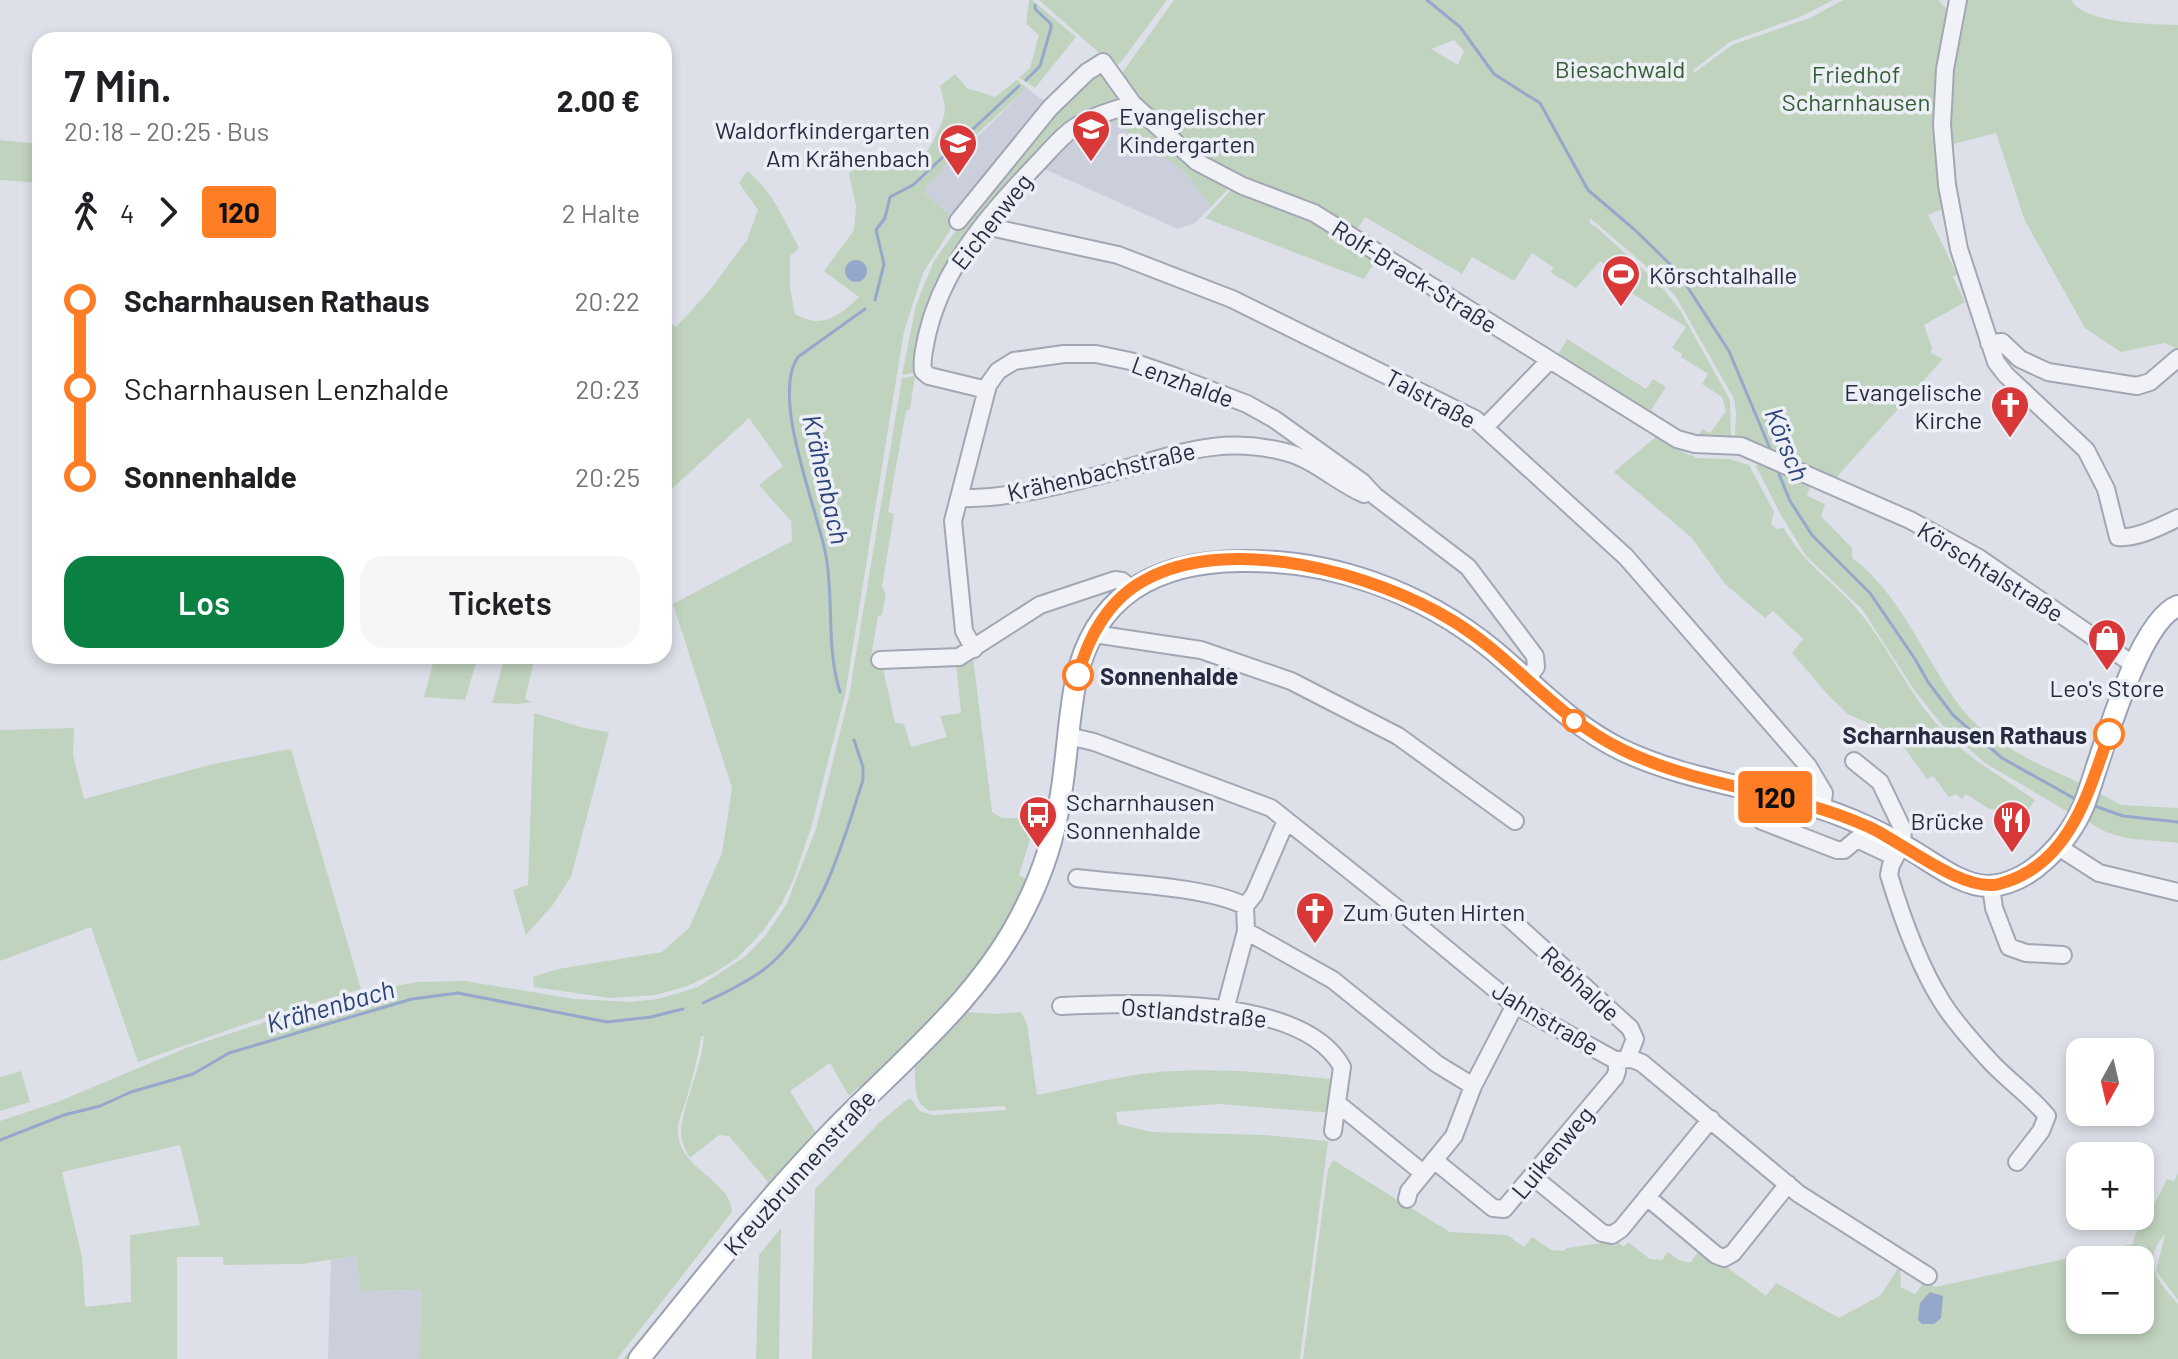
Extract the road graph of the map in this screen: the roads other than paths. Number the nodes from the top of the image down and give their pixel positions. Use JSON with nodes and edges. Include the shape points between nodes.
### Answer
{"nodes":[{"id":1,"x":1958,"y":0,"type":"edge"},
{"id":2,"x":1133,"y":104,"type":"junction"},
{"id":3,"x":958,"y":221,"type":"dead end"},
{"id":4,"x":985,"y":222,"type":"junction"},
{"id":5,"x":1989,"y":343,"type":"junction"},
{"id":6,"x":2178,"y":358,"type":"edge"},
{"id":7,"x":1549,"y":361,"type":"junction"},
{"id":8,"x":987,"y":390,"type":"junction"},
{"id":9,"x":1485,"y":427,"type":"junction"},
{"id":10,"x":1753,"y":451,"type":"joint"},
{"id":11,"x":1375,"y":496,"type":"junction"},
{"id":12,"x":959,"y":498,"type":"junction"},
{"id":13,"x":2178,"y":518,"type":"edge"},
{"id":14,"x":1132,"y":589,"type":"junction"},
{"id":15,"x":2170,"y":611,"type":"edge"},
{"id":16,"x":1094,"y":634,"type":"junction"},
{"id":17,"x":974,"y":649,"type":"junction"},
{"id":18,"x":880,"y":660,"type":"dead end"},
{"id":19,"x":2134,"y":665,"type":"junction"},
{"id":20,"x":1526,"y":680,"type":"junction"},
{"id":21,"x":1068,"y":736,"type":"junction"},
{"id":22,"x":1854,"y":761,"type":"dead end"},
{"id":23,"x":1762,"y":793,"type":"junction"},
{"id":24,"x":1822,"y":809,"type":"junction"},
{"id":25,"x":1286,"y":821,"type":"junction"},
{"id":26,"x":1515,"y":821,"type":"dead end"},
{"id":27,"x":2057,"y":846,"type":"junction"},
{"id":28,"x":1898,"y":850,"type":"junction"},
{"id":29,"x":1077,"y":878,"type":"dead end"},
{"id":30,"x":1991,"y":886,"type":"junction"},
{"id":31,"x":2178,"y":892,"type":"edge"},
{"id":32,"x":1245,"y":906,"type":"junction"},
{"id":33,"x":1507,"y":916,"type":"dead end"},
{"id":34,"x":1246,"y":931,"type":"junction"},
{"id":35,"x":2063,"y":955,"type":"dead end"},
{"id":36,"x":1515,"y":1005,"type":"junction"},
{"id":37,"x":1061,"y":1006,"type":"dead end"},
{"id":38,"x":1225,"y":1010,"type":"junction"},
{"id":39,"x":1622,"y":1060,"type":"junction"},
{"id":40,"x":1473,"y":1086,"type":"junction"},
{"id":41,"x":1337,"y":1103,"type":"junction"},
{"id":42,"x":1711,"y":1119,"type":"junction"},
{"id":43,"x":1333,"y":1131,"type":"dead end"},
{"id":44,"x":2017,"y":1162,"type":"dead end"},
{"id":45,"x":1428,"y":1167,"type":"junction"},
{"id":46,"x":1532,"y":1176,"type":"junction"},
{"id":47,"x":1788,"y":1184,"type":"junction"},
{"id":48,"x":1647,"y":1197,"type":"junction"},
{"id":49,"x":1407,"y":1199,"type":"dead end"},
{"id":50,"x":1928,"y":1276,"type":"dead end"},
{"id":51,"x":639,"y":1359,"type":"edge"}],
"edges":[{"from":1,"to":5,"type":"street","via":[[1944,81],[1944,163],[1957,240]]},
{"from":2,"to":3,"type":"street","name":"Rolf-Brack-Straße","via":[[1103,62],[1087,72],[1050,108]]},
{"from":2,"to":4,"type":"street","name":"Eichenweg","via":[[1068,132]]},
{"from":2,"to":7,"type":"street","name":"Rolf-Brack-Straße","via":[[1203,166],[1314,213]]},
{"from":4,"to":8,"type":"street","name":"Eichenweg","via":[[939,296],[922,367],[927,375]]},
{"from":4,"to":9,"type":"street","name":"Talstraße","via":[[1118,255],[1232,299]]},
{"from":5,"to":6,"type":"street","via":[[2002,342],[2020,359],[2048,372],[2137,386],[2148,384]]},
{"from":5,"to":13,"type":"street","via":[[2003,371],[2088,453],[2108,494],[2117,535],[2127,537]]},
{"from":7,"to":9,"type":"street"},
{"from":7,"to":10,"type":"street","name":"Rolf-Brack-Straße","via":[[1677,439]]},
{"from":8,"to":11,"type":"street","name":"Lenzhalde","via":[[998,371],[1023,359],[1085,353],[1123,359],[1262,412],[1328,456]]},
{"from":8,"to":12,"type":"street","name":"Lenzhalde"},
{"from":9,"to":24,"type":"street","name":"Talstraße","via":[[1620,550],[1671,606],[1808,766],[1824,793]]},
{"from":10,"to":19,"type":"street","name":"Körschtalstraße","via":[[1959,546]]},
{"from":11,"to":12,"type":"street","name":"Krähenbachstraße","via":[[1293,454],[1214,445],[1083,479]]},
{"from":11,"to":20,"type":"street","name":"Lenzhalde","via":[[1473,571],[1536,657]]},
{"from":12,"to":17,"type":"street","name":"Lenzhalde","via":[[955,543],[964,631]]},
{"from":14,"to":16,"type":"main road","name":"Kreuzbrunnenstraße"},
{"from":14,"to":17,"type":"street","via":[[1115,580],[1050,601]]},
{"from":14,"to":20,"type":"main road","name":"Kreuzbrunnenstraße","via":[[1169,570],[1218,562],[1270,562],[1333,571],[1391,589],[1439,613],[1490,647]]},
{"from":15,"to":19,"type":"main road","via":[[2153,628]]},
{"from":16,"to":21,"type":"main road","name":"Kreuzbrunnenstraße","via":[[1078,675]]},
{"from":16,"to":26,"type":"street","via":[[1201,650],[1291,681],[1398,736]]},
{"from":17,"to":18,"type":"street","via":[[955,658]]},
{"from":19,"to":27,"type":"main road","via":[[2079,816]]},
{"from":20,"to":23,"type":"main road","name":"Kreuzbrunnenstraße","via":[[1574,721],[1624,750],[1689,775]]},
{"from":21,"to":25,"type":"street","name":"Jahnstraße","via":[[1260,803]]},
{"from":21,"to":51,"type":"main road","name":"Kreuzbrunnenstraße","via":[[1043,869],[1011,935],[968,993],[786,1181]]},
{"from":22,"to":28,"type":"street","via":[[1882,785],[1903,829]]},
{"from":23,"to":24,"type":"main road","name":"Kreuzbrunnenstraße"},
{"from":23,"to":28,"type":"street","via":[[1757,817],[1762,821],[1837,850],[1857,839]]},
{"from":24,"to":28,"type":"main road","name":"Kreuzbrunnenstraße"},
{"from":25,"to":32,"type":"street"},
{"from":25,"to":36,"type":"street","name":"Jahnstraße"},
{"from":27,"to":30,"type":"main road","via":[[2022,875]]},
{"from":27,"to":31,"type":"street","via":[[2099,873]]},
{"from":28,"to":30,"type":"main road","name":"Kreuzbrunnenstraße"},
{"from":28,"to":44,"type":"street","via":[[1890,878],[1939,998],[1991,1062],[2047,1116]]},
{"from":29,"to":32,"type":"street","via":[[1208,894]]},
{"from":30,"to":35,"type":"street","via":[[2009,947]]},
{"from":32,"to":34,"type":"street"},
{"from":33,"to":39,"type":"street","name":"Rebhalde","via":[[1630,1028],[1635,1039]]},
{"from":34,"to":38,"type":"street"},
{"from":34,"to":40,"type":"street","via":[[1333,980],[1437,1064]]},
{"from":36,"to":39,"type":"street","name":"Jahnstraße"},
{"from":36,"to":40,"type":"street"},
{"from":37,"to":38,"type":"street","name":"Ostlandstraße"},
{"from":38,"to":41,"type":"street","name":"Ostlandstraße","via":[[1284,1022],[1323,1043],[1342,1069]]},
{"from":39,"to":42,"type":"street","name":"Jahnstraße","via":[[1645,1065]]},
{"from":39,"to":46,"type":"street","name":"Luikenweg","via":[[1615,1077]]},
{"from":40,"to":45,"type":"street","via":[[1454,1136]]},
{"from":41,"to":43,"type":"street","name":"Ostlandstraße"},
{"from":41,"to":45,"type":"street"},
{"from":42,"to":47,"type":"street","name":"Jahnstraße"},
{"from":42,"to":48,"type":"street"},
{"from":45,"to":46,"type":"street","name":"Luikenweg","via":[[1496,1210],[1505,1208]]},
{"from":45,"to":49,"type":"street"},
{"from":46,"to":48,"type":"street","via":[[1608,1235],[1619,1231]]},
{"from":47,"to":48,"type":"street","via":[[1724,1258]]},
{"from":47,"to":50,"type":"street","name":"Jahnstraße"}]}
